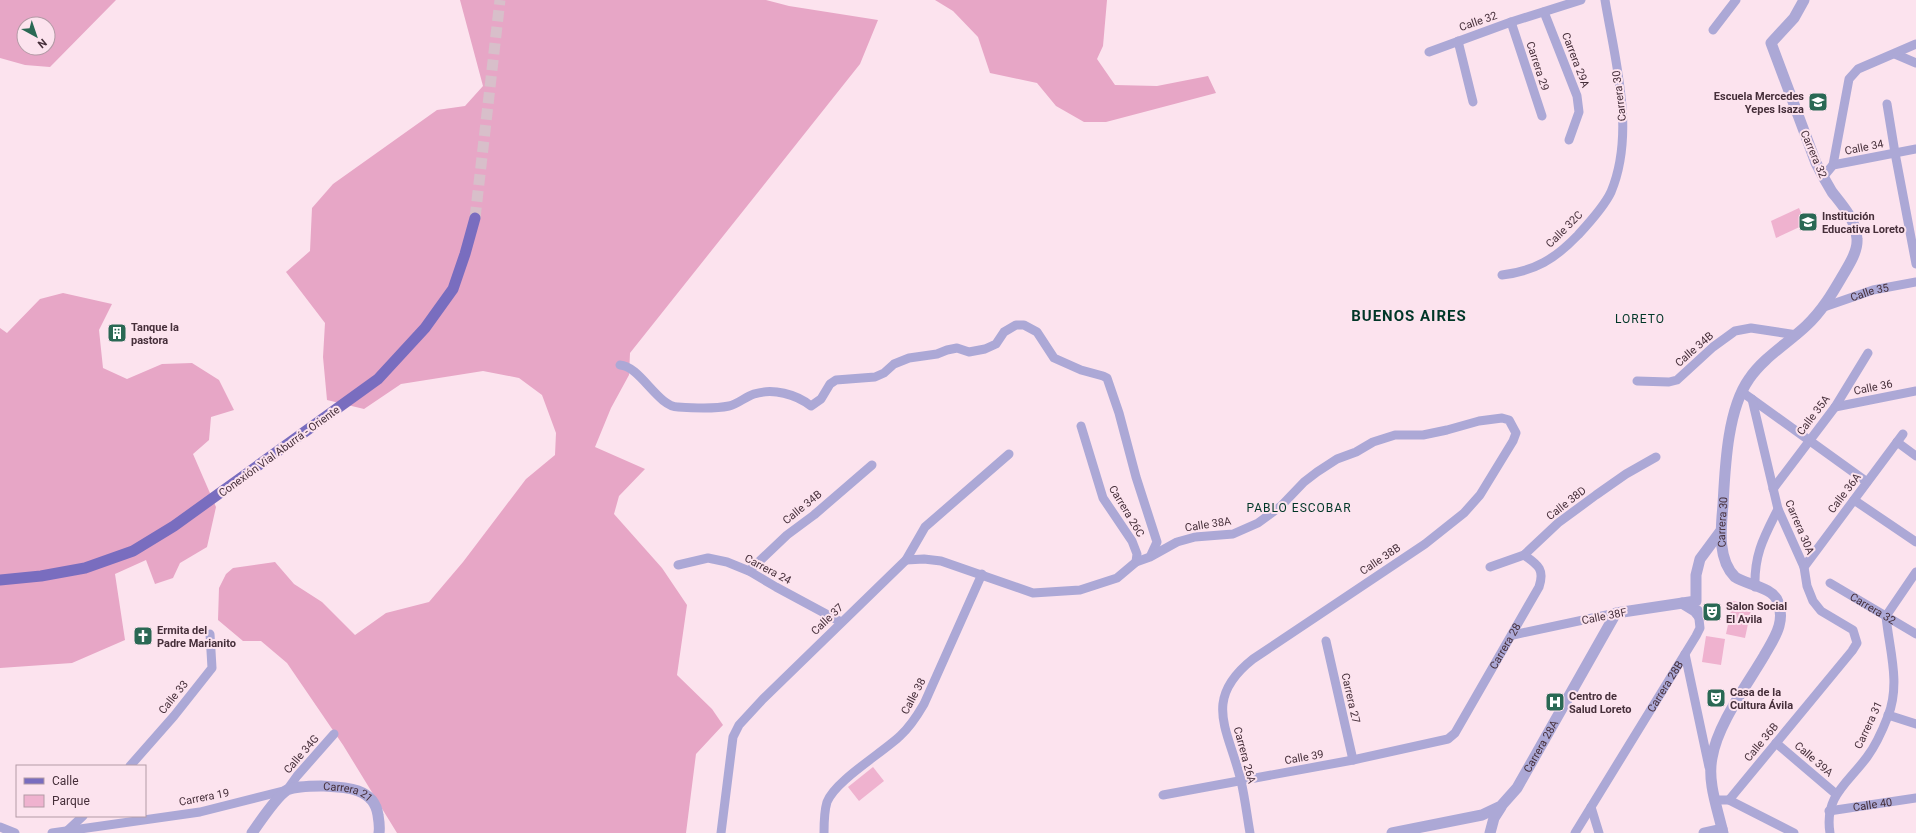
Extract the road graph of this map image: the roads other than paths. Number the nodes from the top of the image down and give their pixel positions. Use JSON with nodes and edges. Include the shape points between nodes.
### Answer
{"nodes":[{"id":1,"x":1581,"y":0,"type":"edge"},
{"id":2,"x":1605,"y":0,"type":"edge"},
{"id":3,"x":1736,"y":0,"type":"edge"},
{"id":4,"x":1804,"y":0,"type":"edge"},
{"id":5,"x":1544,"y":12,"type":"junction"},
{"id":6,"x":1511,"y":22,"type":"junction"},
{"id":7,"x":1713,"y":30,"type":"dead end"},
{"id":8,"x":1458,"y":41,"type":"junction"},
{"id":9,"x":1916,"y":44,"type":"edge"},
{"id":10,"x":1429,"y":52,"type":"dead end"},
{"id":11,"x":1895,"y":54,"type":"junction"},
{"id":12,"x":1916,"y":63,"type":"edge"},
{"id":13,"x":1472,"y":102,"type":"dead end"},
{"id":14,"x":1887,"y":104,"type":"dead end"},
{"id":15,"x":1542,"y":116,"type":"dead end"},
{"id":16,"x":1569,"y":140,"type":"dead end"},
{"id":17,"x":1916,"y":149,"type":"edge"},
{"id":18,"x":1895,"y":153,"type":"junction"},
{"id":19,"x":1833,"y":165,"type":"junction"},
{"id":20,"x":1823,"y":177,"type":"junction"},
{"id":21,"x":1611,"y":192,"type":"joint"},
{"id":22,"x":475,"y":218,"type":"tunnel mouth"},
{"id":23,"x":1916,"y":264,"type":"edge"},
{"id":24,"x":1502,"y":275,"type":"dead end"},
{"id":25,"x":1916,"y":282,"type":"edge"},
{"id":26,"x":1824,"y":307,"type":"junction"},
{"id":27,"x":1797,"y":335,"type":"junction"},
{"id":28,"x":1868,"y":354,"type":"dead end"},
{"id":29,"x":620,"y":365,"type":"dead end"},
{"id":30,"x":1637,"y":380,"type":"dead end"},
{"id":31,"x":1916,"y":391,"type":"edge"},
{"id":32,"x":1742,"y":392,"type":"junction"},
{"id":33,"x":1752,"y":400,"type":"junction"},
{"id":34,"x":1835,"y":407,"type":"junction"},
{"id":35,"x":1080,"y":426,"type":"dead end"},
{"id":36,"x":1514,"y":427,"type":"joint"},
{"id":37,"x":1903,"y":434,"type":"dead end"},
{"id":38,"x":1808,"y":441,"type":"junction"},
{"id":39,"x":1897,"y":442,"type":"junction"},
{"id":40,"x":1009,"y":454,"type":"dead end"},
{"id":41,"x":1916,"y":456,"type":"edge"},
{"id":42,"x":1656,"y":457,"type":"dead end"},
{"id":43,"x":872,"y":465,"type":"dead end"},
{"id":44,"x":1867,"y":482,"type":"junction"},
{"id":45,"x":1773,"y":489,"type":"junction"},
{"id":46,"x":1854,"y":500,"type":"junction"},
{"id":47,"x":1778,"y":509,"type":"junction"},
{"id":48,"x":1720,"y":532,"type":"junction"},
{"id":49,"x":1916,"y":542,"type":"edge"},
{"id":50,"x":1705,"y":553,"type":"junction"},
{"id":51,"x":1524,"y":555,"type":"junction"},
{"id":52,"x":1150,"y":557,"type":"junction"},
{"id":53,"x":1725,"y":559,"type":"junction"},
{"id":54,"x":906,"y":560,"type":"junction"},
{"id":55,"x":1136,"y":562,"type":"junction"},
{"id":56,"x":678,"y":565,"type":"dead end"},
{"id":57,"x":1490,"y":567,"type":"dead end"},
{"id":58,"x":1804,"y":567,"type":"junction"},
{"id":59,"x":749,"y":571,"type":"junction"},
{"id":60,"x":1916,"y":572,"type":"edge"},
{"id":61,"x":982,"y":574,"type":"junction"},
{"id":62,"x":0,"y":580,"type":"edge"},
{"id":63,"x":1754,"y":582,"type":"junction"},
{"id":64,"x":1830,"y":582,"type":"dead end"},
{"id":65,"x":1696,"y":601,"type":"junction"},
{"id":66,"x":1682,"y":603,"type":"junction"},
{"id":67,"x":1616,"y":613,"type":"junction"},
{"id":68,"x":1699,"y":616,"type":"junction"},
{"id":69,"x":1886,"y":616,"type":"junction"},
{"id":70,"x":841,"y":622,"type":"junction"},
{"id":71,"x":210,"y":634,"type":"dead end"},
{"id":72,"x":1916,"y":634,"type":"edge"},
{"id":73,"x":1513,"y":635,"type":"junction"},
{"id":74,"x":1326,"y":641,"type":"dead end"},
{"id":75,"x":1857,"y":643,"type":"joint"},
{"id":76,"x":1684,"y":654,"type":"junction"},
{"id":77,"x":1229,"y":684,"type":"joint"},
{"id":78,"x":1888,"y":715,"type":"junction"},
{"id":79,"x":1916,"y":724,"type":"edge"},
{"id":80,"x":334,"y":734,"type":"dead end"},
{"id":81,"x":1448,"y":739,"type":"joint"},
{"id":82,"x":1776,"y":743,"type":"junction"},
{"id":83,"x":1353,"y":760,"type":"junction"},
{"id":84,"x":131,"y":765,"type":"edge"},
{"id":85,"x":1711,"y":774,"type":"junction"},
{"id":86,"x":1241,"y":781,"type":"junction"},
{"id":87,"x":287,"y":790,"type":"junction"},
{"id":88,"x":1836,"y":794,"type":"junction"},
{"id":89,"x":1163,"y":795,"type":"dead end"},
{"id":90,"x":1916,"y":798,"type":"edge"},
{"id":91,"x":1716,"y":800,"type":"junction"},
{"id":92,"x":1729,"y":800,"type":"junction"},
{"id":93,"x":1501,"y":806,"type":"junction"},
{"id":94,"x":1591,"y":807,"type":"junction"},
{"id":95,"x":1829,"y":812,"type":"junction"},
{"id":96,"x":82,"y":817,"type":"edge"},
{"id":97,"x":145,"y":817,"type":"edge"},
{"id":98,"x":146,"y":817,"type":"edge"},
{"id":99,"x":1471,"y":818,"type":"junction"},
{"id":100,"x":123,"y":819,"type":"edge"},
{"id":101,"x":0,"y":827,"type":"edge"},
{"id":102,"x":68,"y":830,"type":"junction"},
{"id":103,"x":1722,"y":831,"type":"edge"},
{"id":104,"x":15,"y":833,"type":"edge"},
{"id":105,"x":52,"y":833,"type":"edge"},
{"id":106,"x":252,"y":833,"type":"edge"},
{"id":107,"x":379,"y":833,"type":"edge"},
{"id":108,"x":721,"y":833,"type":"edge"},
{"id":109,"x":824,"y":833,"type":"edge"},
{"id":110,"x":1250,"y":833,"type":"edge"},
{"id":111,"x":1392,"y":833,"type":"edge"},
{"id":112,"x":1486,"y":833,"type":"edge"},
{"id":113,"x":1490,"y":833,"type":"edge"},
{"id":114,"x":1575,"y":833,"type":"edge"},
{"id":115,"x":1599,"y":833,"type":"edge"},
{"id":116,"x":1704,"y":833,"type":"edge"},
{"id":117,"x":1794,"y":833,"type":"edge"},
{"id":118,"x":1830,"y":833,"type":"edge"}],
"edges":[{"from":1,"to":5,"type":"street","name":"Calle 32"},
{"from":2,"to":21,"type":"street","name":"Carrera 30","via":[[1622,101],[1623,129],[1622,147]]},
{"from":3,"to":7,"type":"street"},
{"from":4,"to":20,"type":"street","name":"Carrera 32","via":[[1794,18],[1771,43]]},
{"from":5,"to":6,"type":"street","name":"Calle 32"},
{"from":5,"to":16,"type":"street","name":"Carrera 29A","via":[[1577,96],[1579,112]]},
{"from":6,"to":8,"type":"street","name":"Calle 32"},
{"from":6,"to":15,"type":"street","name":"Carrera 29"},
{"from":8,"to":10,"type":"street","name":"Calle 32"},
{"from":8,"to":13,"type":"street"},
{"from":9,"to":11,"type":"street"},
{"from":11,"to":12,"type":"street"},
{"from":11,"to":19,"type":"street","via":[[1858,69],[1849,79]]},
{"from":14,"to":18,"type":"street"},
{"from":17,"to":18,"type":"street","name":"Calle 34"},
{"from":18,"to":19,"type":"street","name":"Calle 34"},
{"from":18,"to":23,"type":"street"},
{"from":19,"to":20,"type":"street","name":"Calle 34"},
{"from":20,"to":26,"type":"street","name":"Carrera 32","via":[[1847,210],[1855,225],[1858,240],[1847,269]]},
{"from":21,"to":24,"type":"street","name":"Calle 32C","via":[[1583,230],[1546,263]]},
{"from":22,"to":62,"type":"main road","name":"Conexión Vial Aburrá - Oriente","via":[[453,288],[425,328],[378,379],[174,526],[132,551],[85,568]]},
{"from":25,"to":26,"type":"street","name":"Calle 35","via":[[1873,290]]},
{"from":26,"to":27,"type":"street","name":"Carrera 30"},
{"from":27,"to":30,"type":"street","name":"Calle 34B","via":[[1750,328],[1742,330],[1712,347],[1677,380]]},
{"from":27,"to":32,"type":"street","name":"Carrera 30","via":[[1772,355],[1749,379]]},
{"from":28,"to":34,"type":"street","name":"Calle 35A"},
{"from":29,"to":52,"type":"street","via":[[632,370],[675,407],[729,406],[754,394],[769,392],[788,393],[802,398],[811,406],[821,399],[830,384],[836,380],[875,377],[894,364],[909,358],[947,350],[957,348],[969,352],[986,349],[996,344],[1004,332],[1016,325],[1024,325],[1037,332],[1054,358],[1103,376],[1110,384],[1157,542]]},
{"from":31,"to":34,"type":"street","name":"Calle 36"},
{"from":32,"to":33,"type":"street"},
{"from":32,"to":48,"type":"street","name":"Carrera 30","via":[[1734,414],[1726,459]]},
{"from":33,"to":38,"type":"street"},
{"from":33,"to":45,"type":"street","name":"Carrera 30A"},
{"from":34,"to":38,"type":"street","name":"Calle 35A"},
{"from":35,"to":55,"type":"street","name":"Carrera 26C","via":[[1103,498],[1132,541],[1138,554]]},
{"from":36,"to":52,"type":"street","name":"Calle 38A","via":[[1509,420],[1493,418],[1423,435],[1396,435],[1373,442],[1317,472],[1281,506],[1258,523],[1233,534],[1195,537],[1177,542]]},
{"from":36,"to":77,"type":"street","name":"Calle 38B","via":[[1516,433],[1513,441],[1480,495],[1464,513],[1425,544],[1253,658],[1239,670]]},
{"from":37,"to":39,"type":"street","name":"Calle 36A"},
{"from":38,"to":44,"type":"street"},
{"from":38,"to":45,"type":"street","name":"Calle 35A"},
{"from":39,"to":41,"type":"street"},
{"from":39,"to":44,"type":"street","name":"Calle 36A"},
{"from":40,"to":54,"type":"street","name":"Calle 37","via":[[925,527]]},
{"from":42,"to":51,"type":"street","name":"Calle 38D","via":[[1626,474],[1558,523]]},
{"from":43,"to":59,"type":"street","name":"Calle 34B","via":[[787,535]]},
{"from":44,"to":46,"type":"street","name":"Calle 36A"},
{"from":45,"to":47,"type":"street","name":"Carrera 30A"},
{"from":46,"to":49,"type":"street"},
{"from":46,"to":58,"type":"street","name":"Calle 36A"},
{"from":47,"to":58,"type":"street","name":"Carrera 30A"},
{"from":47,"to":63,"type":"street","via":[[1759,546]]},
{"from":48,"to":50,"type":"street","name":"Carrera 28B"},
{"from":48,"to":53,"type":"street","name":"Carrera 30"},
{"from":50,"to":53,"type":"street","via":[[1718,552]]},
{"from":50,"to":65,"type":"street","name":"Carrera 28B","via":[[1700,558],[1696,575]]},
{"from":51,"to":57,"type":"street","name":"Calle 38D"},
{"from":51,"to":73,"type":"street","name":"Carrera 28","via":[[1541,569],[1542,577]]},
{"from":52,"to":55,"type":"street","name":"Calle 38A"},
{"from":53,"to":63,"type":"street","name":"Carrera 30","via":[[1730,573],[1735,577]]},
{"from":54,"to":61,"type":"street","name":"Calle 38A","via":[[924,559],[941,562]]},
{"from":54,"to":70,"type":"street","name":"Calle 37"},
{"from":55,"to":61,"type":"street","name":"Calle 38A","via":[[1118,578],[1080,590],[1033,593]]},
{"from":56,"to":59,"type":"street","name":"Carrera 24","via":[[708,558]]},
{"from":58,"to":75,"type":"street","name":"Carrera 30A","via":[[1807,586],[1816,607],[1852,630],[1857,637]]},
{"from":59,"to":70,"type":"street","name":"Carrera 24"},
{"from":60,"to":69,"type":"street"},
{"from":61,"to":109,"type":"street","name":"Calle 38","via":[[924,704],[913,722],[899,737],[843,782],[828,802]]},
{"from":63,"to":85,"type":"street","name":"Carrera 30","via":[[1775,596],[1780,614],[1779,627],[1717,740]]},
{"from":64,"to":69,"type":"street","name":"Carrera 32"},
{"from":65,"to":66,"type":"street","name":"Calle 38F"},
{"from":65,"to":68,"type":"street","name":"Carrera 28B"},
{"from":66,"to":67,"type":"street","name":"Calle 38F"},
{"from":66,"to":68,"type":"street"},
{"from":67,"to":73,"type":"street","name":"Calle 38F"},
{"from":67,"to":93,"type":"street","name":"Carrera 28A","via":[[1517,788]]},
{"from":68,"to":76,"type":"street","name":"Carrera 28B","via":[[1700,628]]},
{"from":69,"to":72,"type":"street","name":"Carrera 32"},
{"from":69,"to":78,"type":"street","name":"Carrera 31","via":[[1895,672],[1893,698]]},
{"from":70,"to":108,"type":"street","name":"Calle 37","via":[[738,725],[733,737]]},
{"from":71,"to":84,"type":"street","name":"Calle 33","via":[[212,668]]},
{"from":73,"to":81,"type":"street","name":"Carrera 28","via":[[1455,733]]},
{"from":74,"to":83,"type":"street","name":"Carrera 27"},
{"from":75,"to":82,"type":"street","name":"Calle 36B"},
{"from":76,"to":85,"type":"street","name":"Carrera 30"},
{"from":76,"to":94,"type":"street","name":"Carrera 28B"},
{"from":77,"to":86,"type":"street","name":"Carrera 26A","via":[[1222,708],[1225,729]]},
{"from":78,"to":79,"type":"street"},
{"from":78,"to":88,"type":"street","name":"Carrera 31","via":[[1868,756]]},
{"from":80,"to":87,"type":"street","name":"Calle 34G"},
{"from":81,"to":83,"type":"street","name":"Calle 39"},
{"from":82,"to":88,"type":"street","name":"Calle 39A"},
{"from":82,"to":92,"type":"street","name":"Calle 36B"},
{"from":83,"to":86,"type":"street","name":"Calle 39"},
{"from":85,"to":91,"type":"street","name":"Carrera 30"},
{"from":86,"to":89,"type":"street","name":"Calle 39"},
{"from":86,"to":110,"type":"street","name":"Carrera 26A"},
{"from":87,"to":98,"type":"street","name":"Carrera 19","via":[[200,812]]},
{"from":87,"to":106,"type":"street"},
{"from":87,"to":107,"type":"street","name":"Carrera 21","via":[[311,786],[358,790],[367,794],[374,802],[379,818]]},
{"from":88,"to":95,"type":"street","name":"Carrera 31"},
{"from":90,"to":95,"type":"street","name":"Calle 40"},
{"from":91,"to":92,"type":"street"},
{"from":91,"to":103,"type":"street","name":"Carrera 30"},
{"from":92,"to":117,"type":"street"},
{"from":93,"to":99,"type":"street","name":"Carrera 28A","via":[[1493,812]]},
{"from":93,"to":113,"type":"street"},
{"from":94,"to":114,"type":"street","name":"Carrera 28B"},
{"from":94,"to":115,"type":"street"},
{"from":95,"to":118,"type":"street","name":"Carrera 31"},
{"from":96,"to":102,"type":"street"},
{"from":97,"to":100,"type":"street","name":"Carrera 19"},
{"from":99,"to":111,"type":"street"},
{"from":99,"to":112,"type":"street","via":[[1483,826]]},
{"from":100,"to":102,"type":"street","name":"Carrera 19"},
{"from":101,"to":104,"type":"street"},
{"from":102,"to":105,"type":"street","name":"Carrera 19"},
{"from":103,"to":116,"type":"street"}]}
